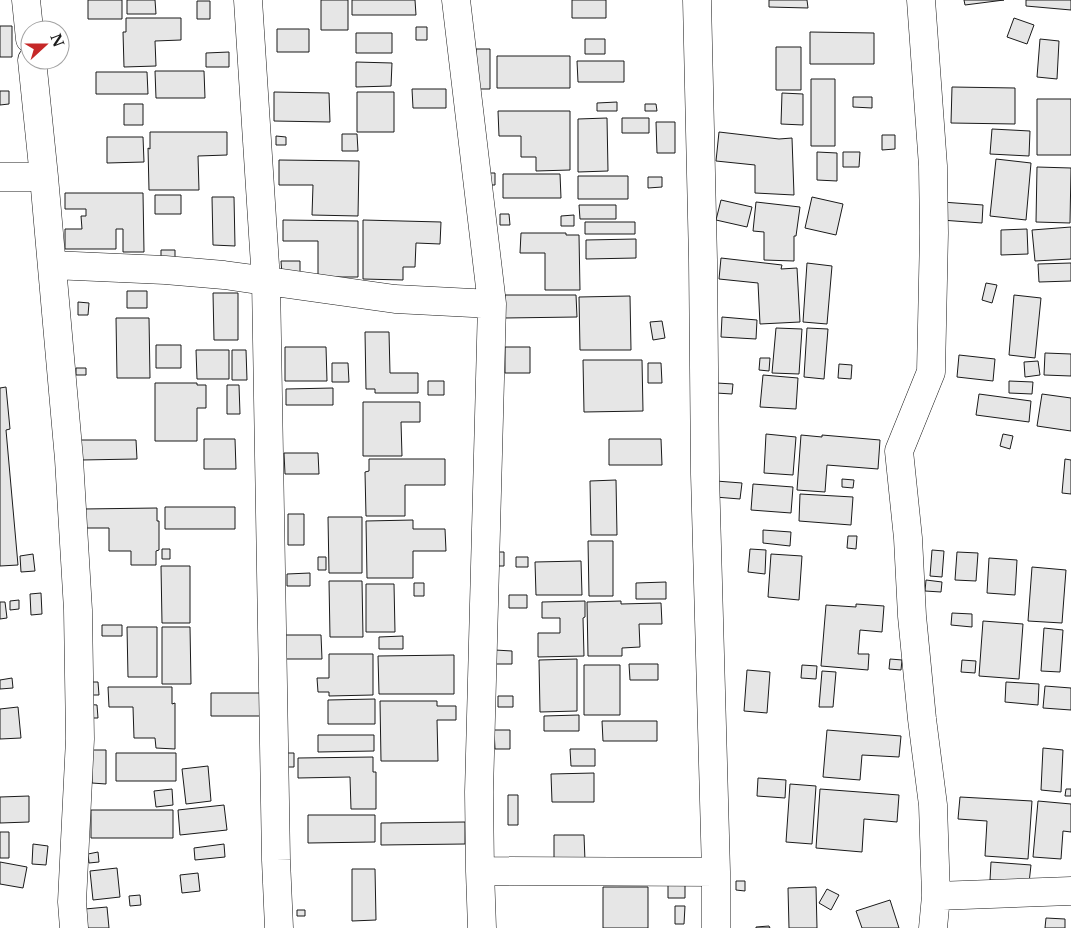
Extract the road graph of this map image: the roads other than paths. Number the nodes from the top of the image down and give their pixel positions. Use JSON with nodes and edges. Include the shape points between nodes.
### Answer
{"nodes":[{"id":1,"x":26,"y":0,"type":"edge"},
{"id":2,"x":248,"y":0,"type":"edge"},
{"id":3,"x":456,"y":0,"type":"edge"},
{"id":4,"x":697,"y":0,"type":"edge"},
{"id":5,"x":921,"y":0,"type":"edge"},
{"id":6,"x":28,"y":20,"type":"edge"},
{"id":7,"x":33,"y":70,"type":"edge"},
{"id":8,"x":0,"y":176,"type":"edge"},
{"id":9,"x":44,"y":177,"type":"junction"},
{"id":10,"x":52,"y":265,"type":"junction"},
{"id":11,"x":266,"y":281,"type":"junction"},
{"id":12,"x":492,"y":304,"type":"junction"},
{"id":13,"x":480,"y":871,"type":"junction"},
{"id":14,"x":716,"y":872,"type":"junction"},
{"id":15,"x":1071,"y":890,"type":"edge"},
{"id":16,"x":936,"y":896,"type":"junction"},
{"id":17,"x":74,"y":928,"type":"edge"},
{"id":18,"x":279,"y":928,"type":"edge"},
{"id":19,"x":482,"y":928,"type":"edge"},
{"id":20,"x":716,"y":928,"type":"edge"},
{"id":21,"x":934,"y":928,"type":"edge"}],
"edges":[{"from":1,"to":6,"type":"street"},
{"from":2,"to":11,"type":"street"},
{"from":3,"to":12,"type":"street"},
{"from":4,"to":14,"type":"street","via":[[704,474]]},
{"from":5,"to":16,"type":"street","via":[[933,166],[931,372],[899,451],[932,804]]},
{"from":7,"to":9,"type":"street"},
{"from":8,"to":9,"type":"street"},
{"from":9,"to":10,"type":"street"},
{"from":10,"to":11,"type":"street","via":[[165,270]]},
{"from":10,"to":17,"type":"street","via":[[78,610],[80,740],[72,902]]},
{"from":11,"to":12,"type":"street","via":[[395,299]]},
{"from":11,"to":18,"type":"street"},
{"from":12,"to":13,"type":"street","via":[[479,792]]},
{"from":13,"to":14,"type":"street"},
{"from":13,"to":19,"type":"street"},
{"from":14,"to":20,"type":"street"},
{"from":15,"to":16,"type":"street"},
{"from":16,"to":21,"type":"street"}]}
